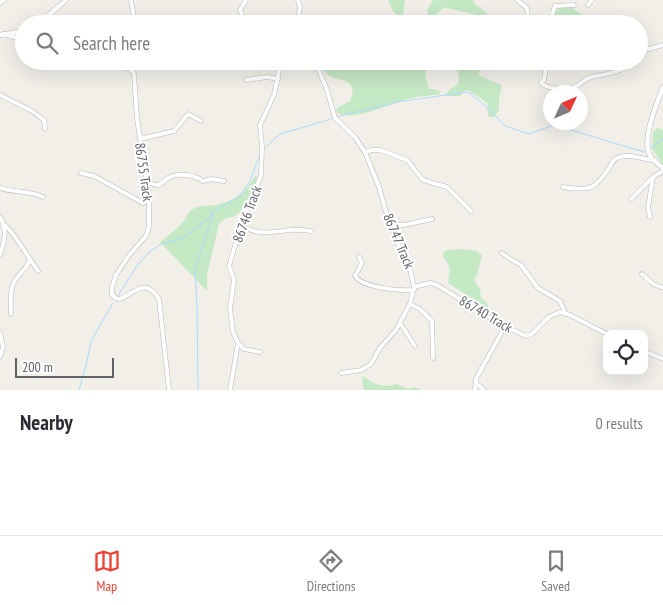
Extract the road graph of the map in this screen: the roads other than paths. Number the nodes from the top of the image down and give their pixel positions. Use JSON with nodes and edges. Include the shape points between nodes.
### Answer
{"nodes":[{"id":1,"x":4,"y":0,"type":"edge"},
{"id":2,"x":66,"y":0,"type":"edge"},
{"id":3,"x":131,"y":0,"type":"edge"},
{"id":4,"x":246,"y":0,"type":"edge"},
{"id":5,"x":298,"y":0,"type":"edge"},
{"id":6,"x":516,"y":0,"type":"edge"},
{"id":7,"x":592,"y":0,"type":"edge"},
{"id":8,"x":0,"y":4,"type":"edge"},
{"id":9,"x":574,"y":5,"type":"dead end"},
{"id":10,"x":588,"y":5,"type":"dead end"},
{"id":11,"x":48,"y":15,"type":"edge"},
{"id":12,"x":134,"y":15,"type":"edge"},
{"id":13,"x":243,"y":15,"type":"edge"},
{"id":14,"x":299,"y":15,"type":"edge"},
{"id":15,"x":528,"y":15,"type":"edge"},
{"id":16,"x":552,"y":15,"type":"edge"},
{"id":17,"x":15,"y":33,"type":"edge"},
{"id":18,"x":2,"y":35,"type":"edge"},
{"id":19,"x":15,"y":38,"type":"edge"},
{"id":20,"x":663,"y":45,"type":"edge"},
{"id":21,"x":648,"y":49,"type":"edge"},
{"id":22,"x":280,"y":70,"type":"edge"},
{"id":23,"x":319,"y":70,"type":"edge"},
{"id":24,"x":546,"y":70,"type":"edge"},
{"id":25,"x":617,"y":70,"type":"edge"},
{"id":26,"x":133,"y":71,"type":"edge"},
{"id":27,"x":278,"y":79,"type":"junction"},
{"id":28,"x":246,"y":80,"type":"dead end"},
{"id":29,"x":663,"y":87,"type":"edge"},
{"id":30,"x":0,"y":95,"type":"edge"},
{"id":31,"x":661,"y":96,"type":"edge"},
{"id":32,"x":201,"y":121,"type":"dead end"},
{"id":33,"x":45,"y":129,"type":"dead end"},
{"id":34,"x":140,"y":139,"type":"junction"},
{"id":35,"x":366,"y":152,"type":"junction"},
{"id":36,"x":655,"y":160,"type":"junction"},
{"id":37,"x":663,"y":169,"type":"edge"},
{"id":38,"x":81,"y":174,"type":"dead end"},
{"id":39,"x":653,"y":177,"type":"junction"},
{"id":40,"x":147,"y":181,"type":"junction"},
{"id":41,"x":224,"y":181,"type":"dead end"},
{"id":42,"x":563,"y":187,"type":"dead end"},
{"id":43,"x":0,"y":188,"type":"edge"},
{"id":44,"x":43,"y":197,"type":"dead end"},
{"id":45,"x":631,"y":199,"type":"dead end"},
{"id":46,"x":149,"y":200,"type":"junction"},
{"id":47,"x":470,"y":211,"type":"dead end"},
{"id":48,"x":650,"y":217,"type":"dead end"},
{"id":49,"x":0,"y":218,"type":"edge"},
{"id":50,"x":432,"y":219,"type":"dead end"},
{"id":51,"x":4,"y":225,"type":"junction"},
{"id":52,"x":390,"y":225,"type":"junction"},
{"id":53,"x":242,"y":226,"type":"junction"},
{"id":54,"x":311,"y":231,"type":"dead end"},
{"id":55,"x":502,"y":253,"type":"dead end"},
{"id":56,"x":0,"y":256,"type":"edge"},
{"id":57,"x":358,"y":257,"type":"dead end"},
{"id":58,"x":30,"y":260,"type":"junction"},
{"id":59,"x":38,"y":271,"type":"dead end"},
{"id":60,"x":642,"y":274,"type":"dead end"},
{"id":61,"x":663,"y":288,"type":"edge"},
{"id":62,"x":414,"y":289,"type":"junction"},
{"id":63,"x":410,"y":304,"type":"junction"},
{"id":64,"x":565,"y":313,"type":"junction"},
{"id":65,"x":11,"y":314,"type":"dead end"},
{"id":66,"x":400,"y":323,"type":"junction"},
{"id":67,"x":504,"y":326,"type":"junction"},
{"id":68,"x":603,"y":332,"type":"edge"},
{"id":69,"x":0,"y":333,"type":"edge"},
{"id":70,"x":238,"y":343,"type":"junction"},
{"id":71,"x":415,"y":346,"type":"dead end"},
{"id":72,"x":260,"y":352,"type":"dead end"},
{"id":73,"x":648,"y":353,"type":"edge"},
{"id":74,"x":0,"y":357,"type":"edge"},
{"id":75,"x":433,"y":358,"type":"dead end"},
{"id":76,"x":663,"y":359,"type":"edge"},
{"id":77,"x":341,"y":373,"type":"dead end"},
{"id":78,"x":476,"y":383,"type":"junction"},
{"id":79,"x":169,"y":390,"type":"edge"},
{"id":80,"x":230,"y":390,"type":"edge"},
{"id":81,"x":475,"y":390,"type":"edge"},
{"id":82,"x":484,"y":390,"type":"edge"}],
"edges":[{"from":1,"to":8,"type":"street"},
{"from":2,"to":11,"type":"street"},
{"from":3,"to":12,"type":"street"},
{"from":4,"to":13,"type":"street","via":[[240,10]]},
{"from":5,"to":14,"type":"street"},
{"from":6,"to":15,"type":"street","via":[[527,8]]},
{"from":7,"to":10,"type":"street"},
{"from":9,"to":16,"type":"street","via":[[555,6]]},
{"from":17,"to":18,"type":"street"},
{"from":18,"to":19,"type":"street"},
{"from":20,"to":21,"type":"street"},
{"from":22,"to":27,"type":"street","name":"86746 Track"},
{"from":23,"to":35,"type":"street","name":"86747 Track","via":[[335,118]]},
{"from":24,"to":25,"type":"street","via":[[542,83],[547,87],[564,89],[574,88],[583,79]]},
{"from":26,"to":34,"type":"street","name":"86755 Track"},
{"from":27,"to":28,"type":"street","via":[[267,76]]},
{"from":27,"to":53,"type":"street","name":"86746 Track","via":[[271,104],[260,124],[262,169]]},
{"from":29,"to":31,"type":"street"},
{"from":30,"to":33,"type":"street","via":[[32,111],[45,122]]},
{"from":31,"to":36,"type":"street","via":[[647,144]]},
{"from":32,"to":34,"type":"street","via":[[188,114],[174,131]]},
{"from":34,"to":40,"type":"street","name":"86755 Track"},
{"from":35,"to":47,"type":"street","via":[[375,149],[407,160],[423,180],[447,187]]},
{"from":35,"to":52,"type":"street","name":"86747 Track"},
{"from":36,"to":37,"type":"street"},
{"from":36,"to":42,"type":"street","via":[[618,157],[594,186]]},
{"from":37,"to":39,"type":"street"},
{"from":38,"to":46,"type":"street","via":[[94,176],[143,203]]},
{"from":39,"to":45,"type":"street"},
{"from":39,"to":48,"type":"street","via":[[648,207]]},
{"from":40,"to":41,"type":"street","via":[[156,185],[178,174],[198,177],[203,181]]},
{"from":40,"to":46,"type":"street","name":"86755 Track"},
{"from":43,"to":44,"type":"street"},
{"from":46,"to":79,"type":"street","name":"86755 Track","via":[[148,232],[120,268],[112,294],[120,299],[138,289],[148,288],[159,299]]},
{"from":49,"to":51,"type":"street"},
{"from":50,"to":52,"type":"street"},
{"from":51,"to":56,"type":"street","via":[[5,240]]},
{"from":51,"to":58,"type":"street"},
{"from":52,"to":62,"type":"street","name":"86747 Track","via":[[409,264]]},
{"from":53,"to":54,"type":"street","via":[[256,232]]},
{"from":53,"to":70,"type":"street","name":"86746 Track","via":[[229,266],[234,282],[231,322]]},
{"from":55,"to":64,"type":"street","via":[[521,264],[538,288],[560,301]]},
{"from":57,"to":62,"type":"street","name":"86740 Track","via":[[362,263],[356,274],[358,280],[378,287]]},
{"from":58,"to":59,"type":"street"},
{"from":58,"to":65,"type":"street","via":[[12,288]]},
{"from":60,"to":61,"type":"street"},
{"from":62,"to":63,"type":"street","name":"86747 Track"},
{"from":62,"to":67,"type":"street","name":"86740 Track","via":[[430,283],[437,285]]},
{"from":63,"to":66,"type":"street","name":"86747 Track"},
{"from":63,"to":75,"type":"street","via":[[432,321]]},
{"from":64,"to":67,"type":"street","name":"86740 Track","via":[[549,317],[530,335],[521,335]]},
{"from":64,"to":68,"type":"street"},
{"from":66,"to":71,"type":"street"},
{"from":66,"to":77,"type":"street","name":"86747 Track","via":[[368,367]]},
{"from":67,"to":78,"type":"street"},
{"from":69,"to":74,"type":"street","via":[[3,347]]},
{"from":70,"to":72,"type":"street","via":[[247,350]]},
{"from":70,"to":80,"type":"street"},
{"from":73,"to":76,"type":"street"},
{"from":78,"to":81,"type":"street"},
{"from":78,"to":82,"type":"street"}]}
